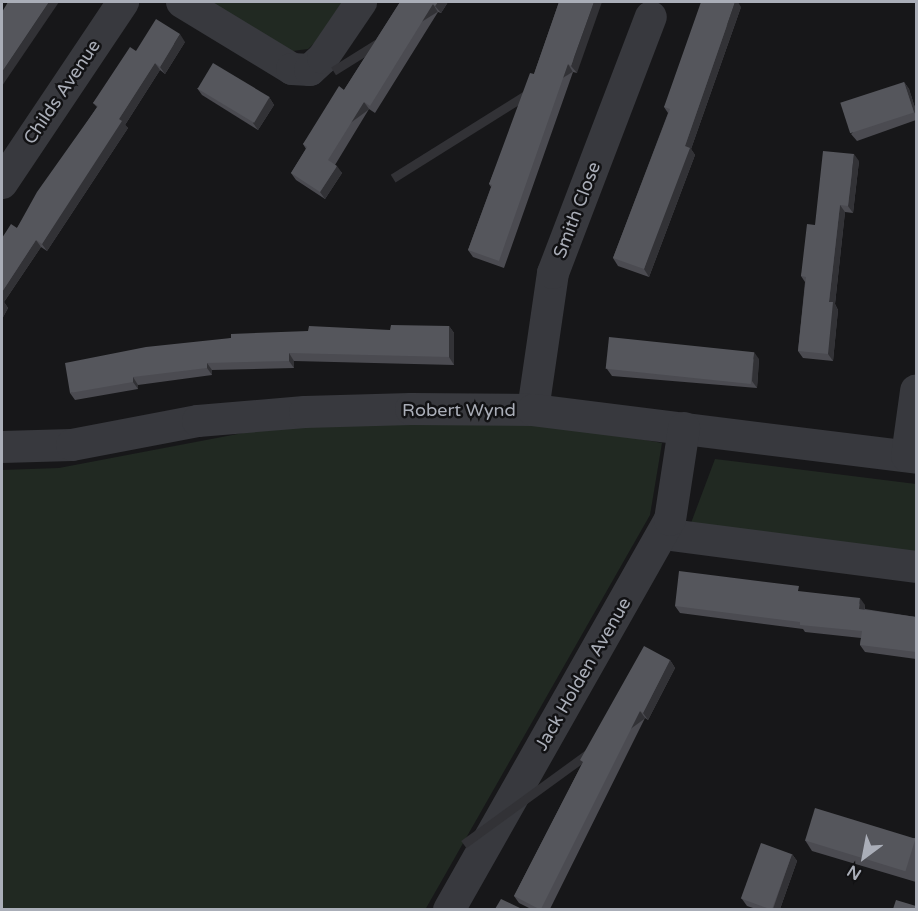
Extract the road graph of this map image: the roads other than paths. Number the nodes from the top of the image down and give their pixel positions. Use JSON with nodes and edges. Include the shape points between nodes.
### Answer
{"nodes":[{"id":1,"x":123,"y":2,"type":"edge"},
{"id":2,"x":182,"y":2,"type":"edge"},
{"id":3,"x":361,"y":2,"type":"edge"},
{"id":4,"x":651,"y":17,"type":"dead end"},
{"id":5,"x":2,"y":183,"type":"edge"},
{"id":6,"x":916,"y":391,"type":"edge"},
{"id":7,"x":533,"y":410,"type":"junction"},
{"id":8,"x":684,"y":428,"type":"junction"},
{"id":9,"x":2,"y":447,"type":"edge"},
{"id":10,"x":912,"y":457,"type":"edge"},
{"id":11,"x":663,"y":534,"type":"junction"},
{"id":12,"x":916,"y":567,"type":"edge"},
{"id":13,"x":449,"y":909,"type":"edge"}],
"edges":[{"from":1,"to":5,"type":"street","name":"Childs Avenue"},
{"from":2,"to":3,"type":"street","via":[[292,69],[310,70],[323,58]]},
{"from":4,"to":7,"type":"street","name":"Smith Close","via":[[553,273]]},
{"from":6,"to":10,"type":"street"},
{"from":7,"to":8,"type":"street","name":"Robert Wynd"},
{"from":7,"to":9,"type":"street","name":"Robert Wynd","via":[[411,408],[305,412],[198,421],[72,445]]},
{"from":8,"to":10,"type":"street","name":"Robert Wynd"},
{"from":8,"to":11,"type":"street","name":"Jack Holden Avenue","via":[[670,520]]},
{"from":11,"to":12,"type":"street"},
{"from":11,"to":13,"type":"street","name":"Jack Holden Avenue"}]}
